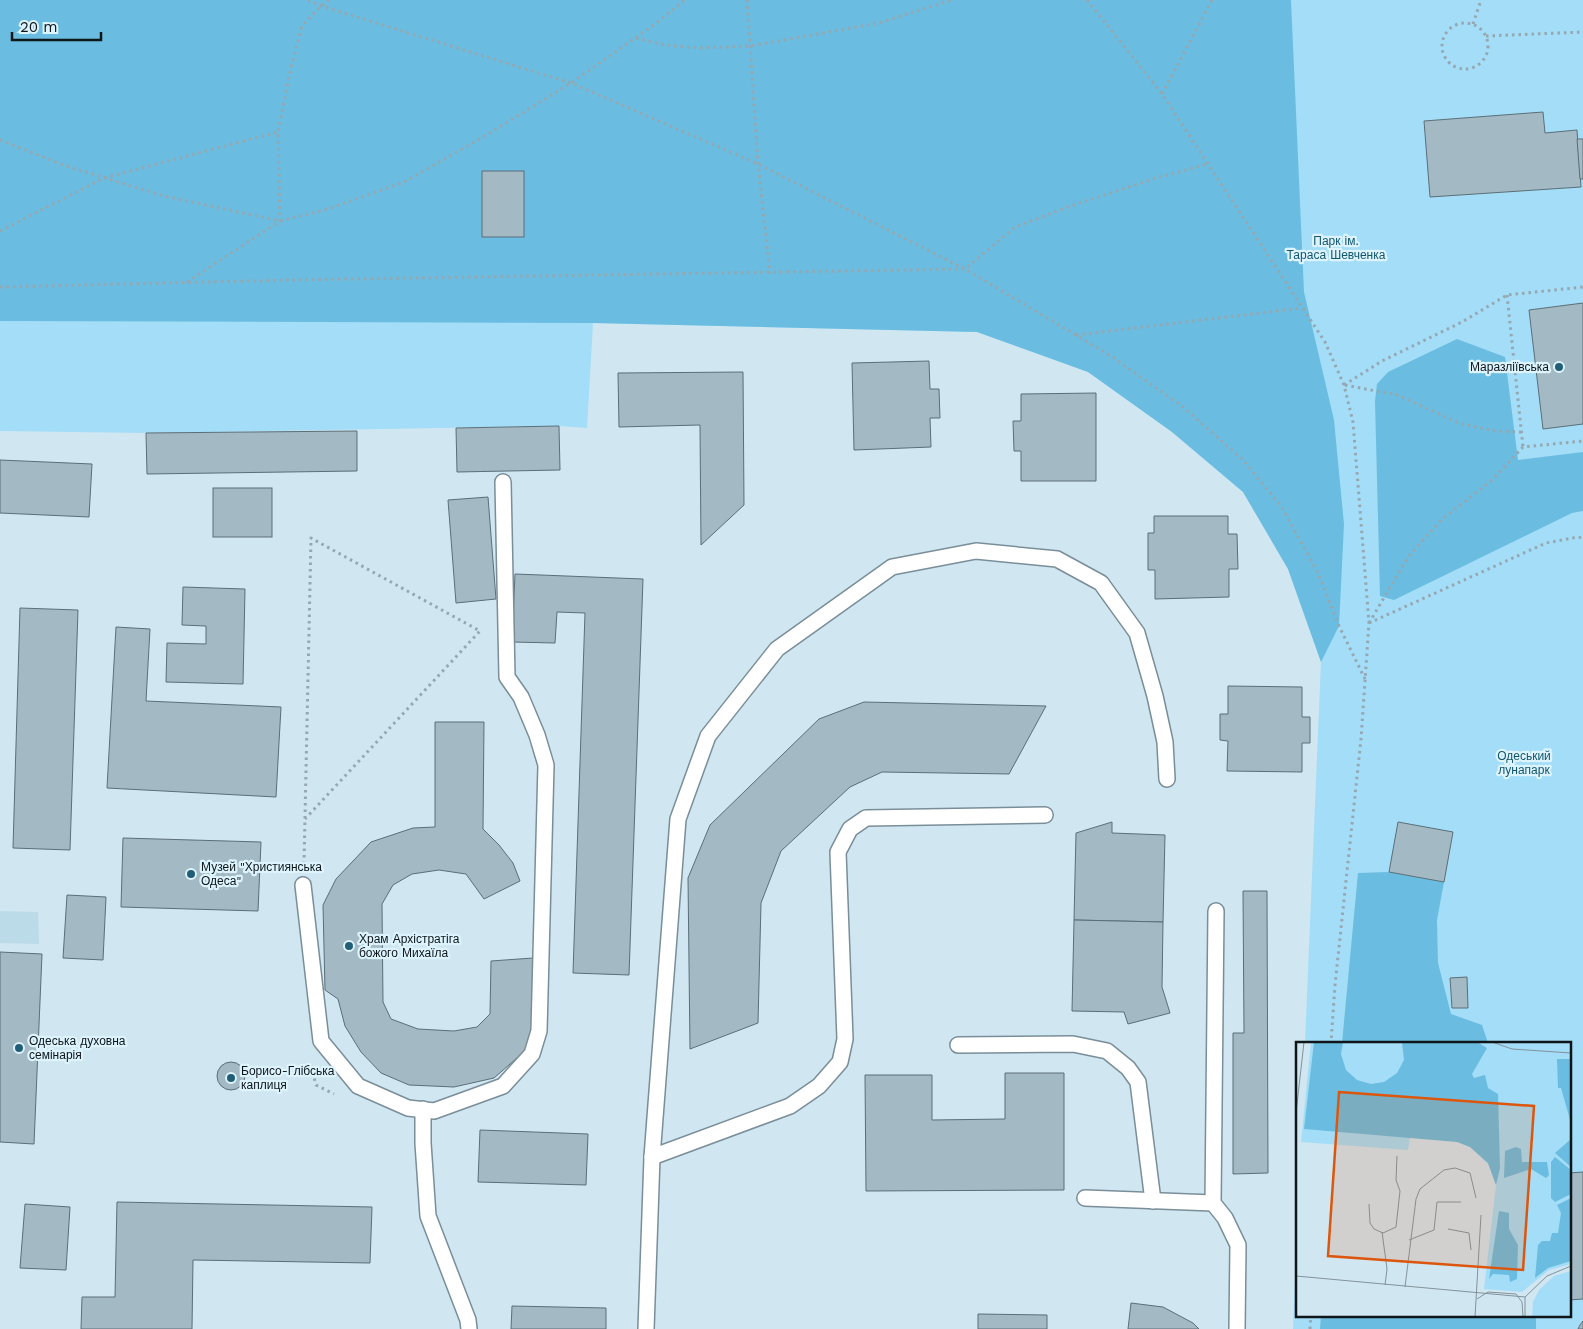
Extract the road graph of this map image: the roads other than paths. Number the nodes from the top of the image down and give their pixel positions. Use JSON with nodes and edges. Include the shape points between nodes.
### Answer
{"nodes":[{"id":1,"x":503,"y":482,"type":"dead end"},
{"id":2,"x":1167,"y":779,"type":"dead end"},
{"id":3,"x":1045,"y":815,"type":"dead end"},
{"id":4,"x":303,"y":886,"type":"dead end"},
{"id":5,"x":1216,"y":912,"type":"dead end"},
{"id":6,"x":958,"y":1045,"type":"dead end"},
{"id":7,"x":423,"y":1109,"type":"junction"},
{"id":8,"x":652,"y":1157,"type":"junction"},
{"id":9,"x":1085,"y":1198,"type":"dead end"},
{"id":10,"x":1153,"y":1201,"type":"junction"},
{"id":11,"x":1213,"y":1203,"type":"junction"},
{"id":12,"x":469,"y":1329,"type":"edge"},
{"id":13,"x":646,"y":1329,"type":"edge"},
{"id":14,"x":1237,"y":1329,"type":"edge"}],
"edges":[{"from":1,"to":7,"type":"lane","via":[[507,677],[521,698],[546,765],[538,1031],[532,1054],[503,1086],[434,1111]]},
{"from":2,"to":8,"type":"lane","via":[[1165,742],[1137,633],[1101,583],[1057,559],[976,551],[892,567],[777,649],[708,736],[678,819]]},
{"from":3,"to":8,"type":"lane","via":[[866,818],[850,829],[838,852],[845,1039],[840,1062],[819,1086],[790,1106]]},
{"from":4,"to":7,"type":"lane","via":[[321,1041],[358,1086],[408,1108]]},
{"from":5,"to":11,"type":"lane"},
{"from":6,"to":10,"type":"lane","via":[[1073,1044],[1107,1051],[1128,1068],[1138,1082]]},
{"from":7,"to":12,"type":"lane","via":[[428,1216]]},
{"from":8,"to":13,"type":"lane"},
{"from":9,"to":10,"type":"lane"},
{"from":10,"to":11,"type":"lane"},
{"from":11,"to":14,"type":"lane","via":[[1225,1218],[1238,1245]]}]}
